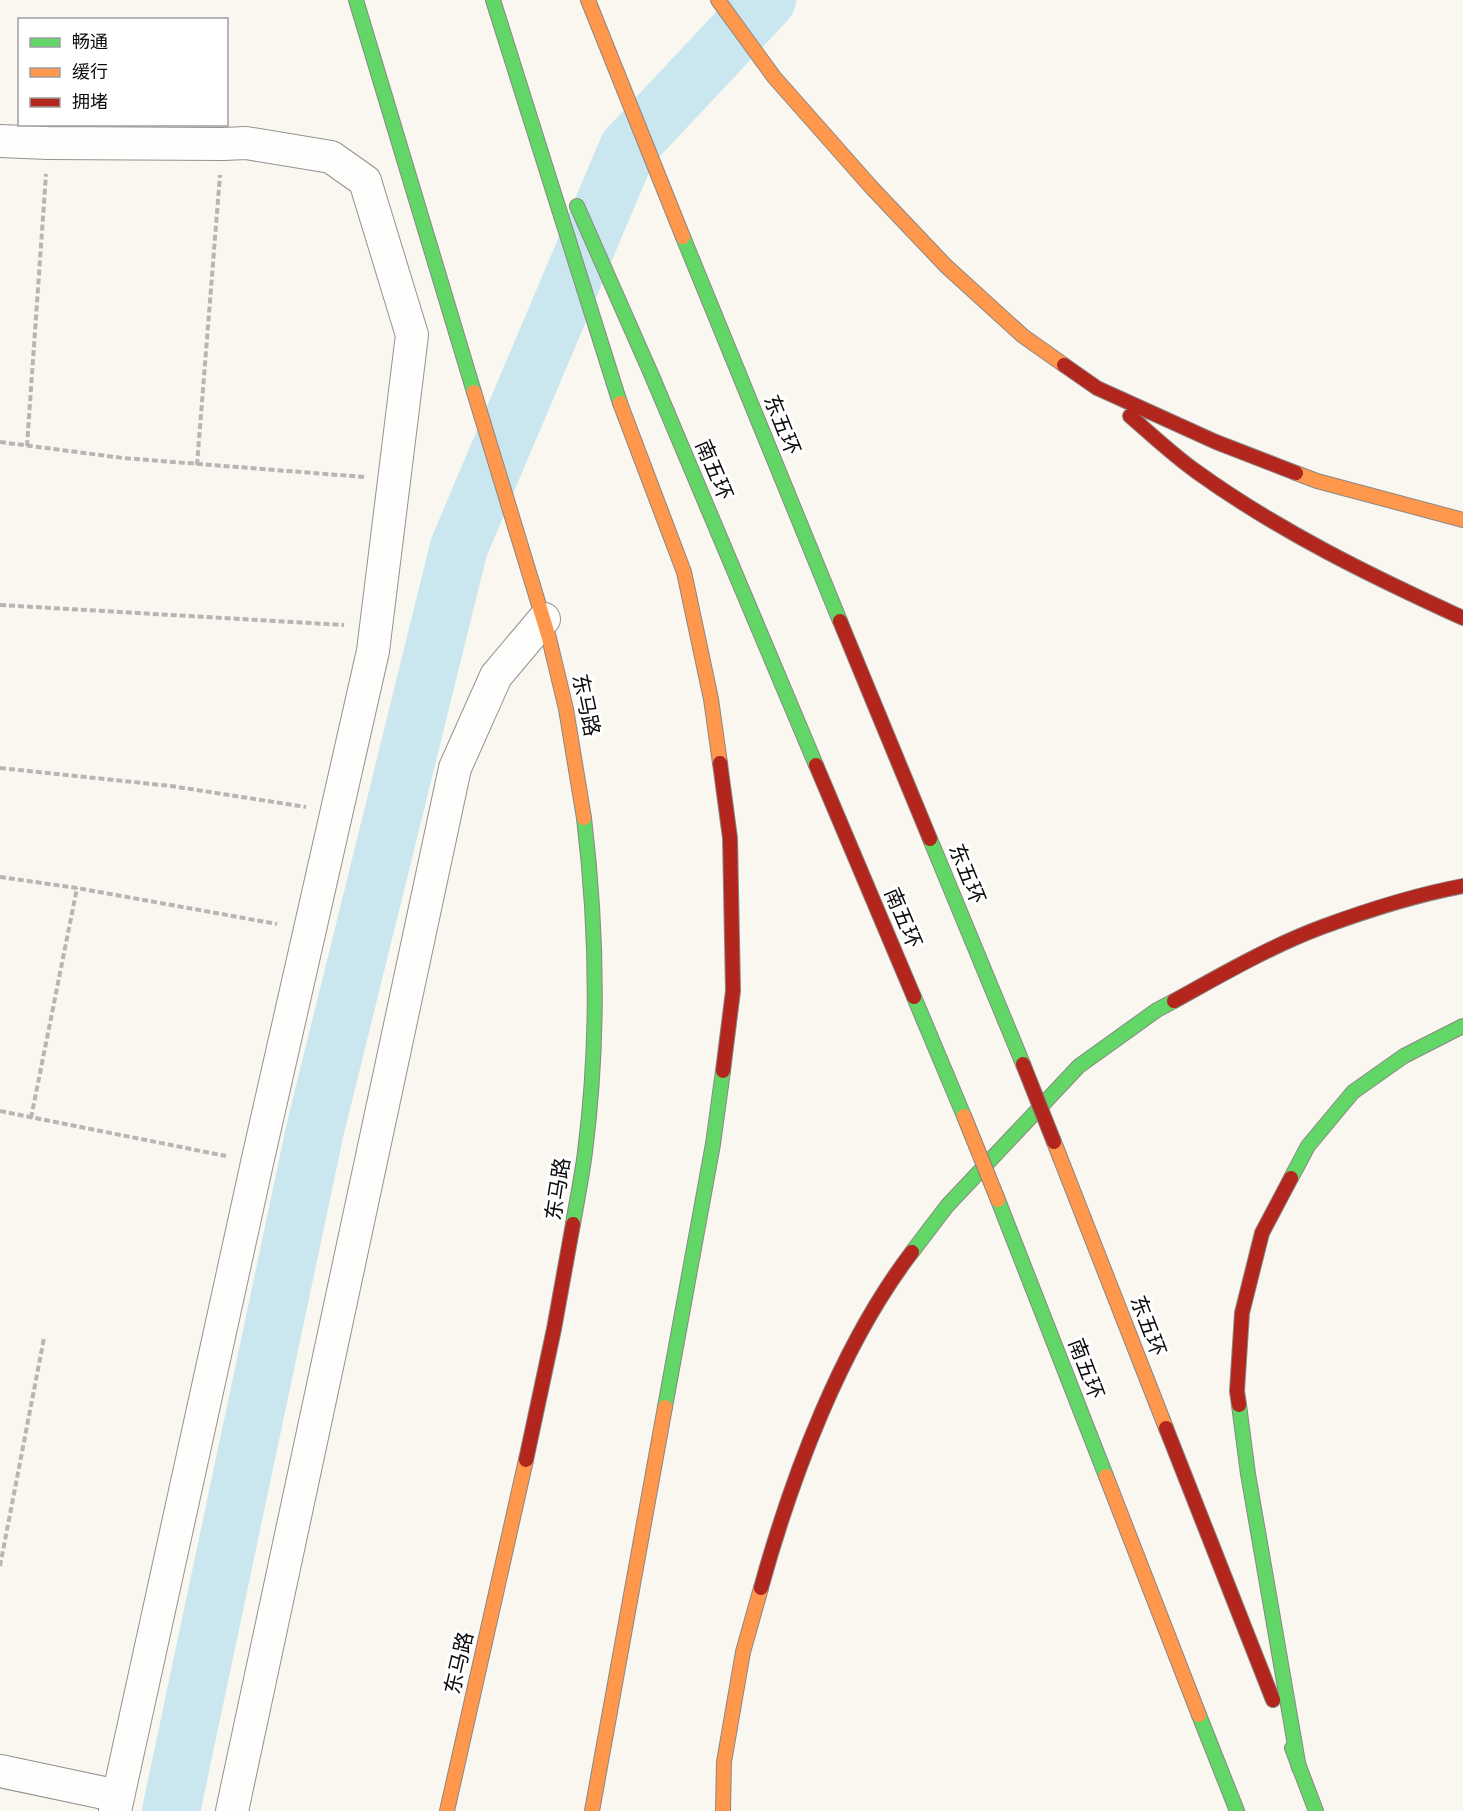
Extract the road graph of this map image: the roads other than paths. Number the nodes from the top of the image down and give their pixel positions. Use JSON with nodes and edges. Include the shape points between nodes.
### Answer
{"nodes":[{"id":1,"x":356,"y":0,"type":"edge"},
{"id":2,"x":493,"y":0,"type":"edge"},
{"id":3,"x":588,"y":0,"type":"edge"},
{"id":4,"x":718,"y":0,"type":"edge"},
{"id":5,"x":509,"y":50,"type":"junction"},
{"id":6,"x":0,"y":141,"type":"edge"},
{"id":7,"x":561,"y":169,"type":"dead end"},
{"id":8,"x":571,"y":191,"type":"dead end"},
{"id":9,"x":1097,"y":388,"type":"junction"},
{"id":10,"x":1463,"y":520,"type":"edge"},
{"id":11,"x":1463,"y":618,"type":"edge"},
{"id":12,"x":544,"y":619,"type":"junction"},
{"id":13,"x":1463,"y":886,"type":"edge"},
{"id":14,"x":1463,"y":1026,"type":"edge"},
{"id":15,"x":1299,"y":1768,"type":"junction"},
{"id":16,"x":0,"y":1771,"type":"edge"},
{"id":17,"x":116,"y":1803,"type":"edge"},
{"id":18,"x":232,"y":1811,"type":"edge"},
{"id":19,"x":447,"y":1811,"type":"edge"},
{"id":20,"x":592,"y":1811,"type":"edge"},
{"id":21,"x":723,"y":1811,"type":"edge"},
{"id":22,"x":1237,"y":1811,"type":"edge"},
{"id":23,"x":1316,"y":1811,"type":"edge"}],
"edges":[{"from":1,"to":12,"type":"main road","name":"东马路"},
{"from":2,"to":5,"type":"main road"},
{"from":3,"to":15,"type":"main road","name":"东五环","bridge":true,"via":[[1023,1064]]},
{"from":4,"to":9,"type":"main road","via":[[774,77],[946,266],[1023,336]]},
{"from":5,"to":7,"type":"main road"},
{"from":5,"to":20,"type":"main road","via":[[623,411],[684,572],[711,699],[730,838],[733,992],[713,1144]]},
{"from":6,"to":17,"type":"street","via":[[246,142],[331,157],[364,181],[412,335],[373,651]]},
{"from":8,"to":22,"type":"main road","name":"南五环","bridge":true,"via":[[964,1116]]},
{"from":9,"to":10,"type":"main road","via":[[1216,442],[1317,481]]},
{"from":9,"to":11,"type":"main road","via":[[1196,471],[1291,532],[1399,590]]},
{"from":12,"to":18,"type":"street","via":[[496,676],[455,768]]},
{"from":12,"to":19,"type":"main road","name":"东马路","via":[[573,742],[585,812],[592,896],[593,1014],[586,1147],[566,1277]]},
{"from":13,"to":21,"type":"main road","via":[[1426,893],[1320,927],[1156,1010],[1079,1066],[947,1206],[893,1277],[852,1349],[812,1436],[774,1541],[743,1652],[724,1762]]},
{"from":14,"to":15,"type":"main road","via":[[1404,1056],[1353,1092],[1308,1146],[1262,1233],[1242,1313],[1237,1390]]},
{"from":15,"to":23,"type":"main road"},
{"from":16,"to":17,"type":"street"}]}
